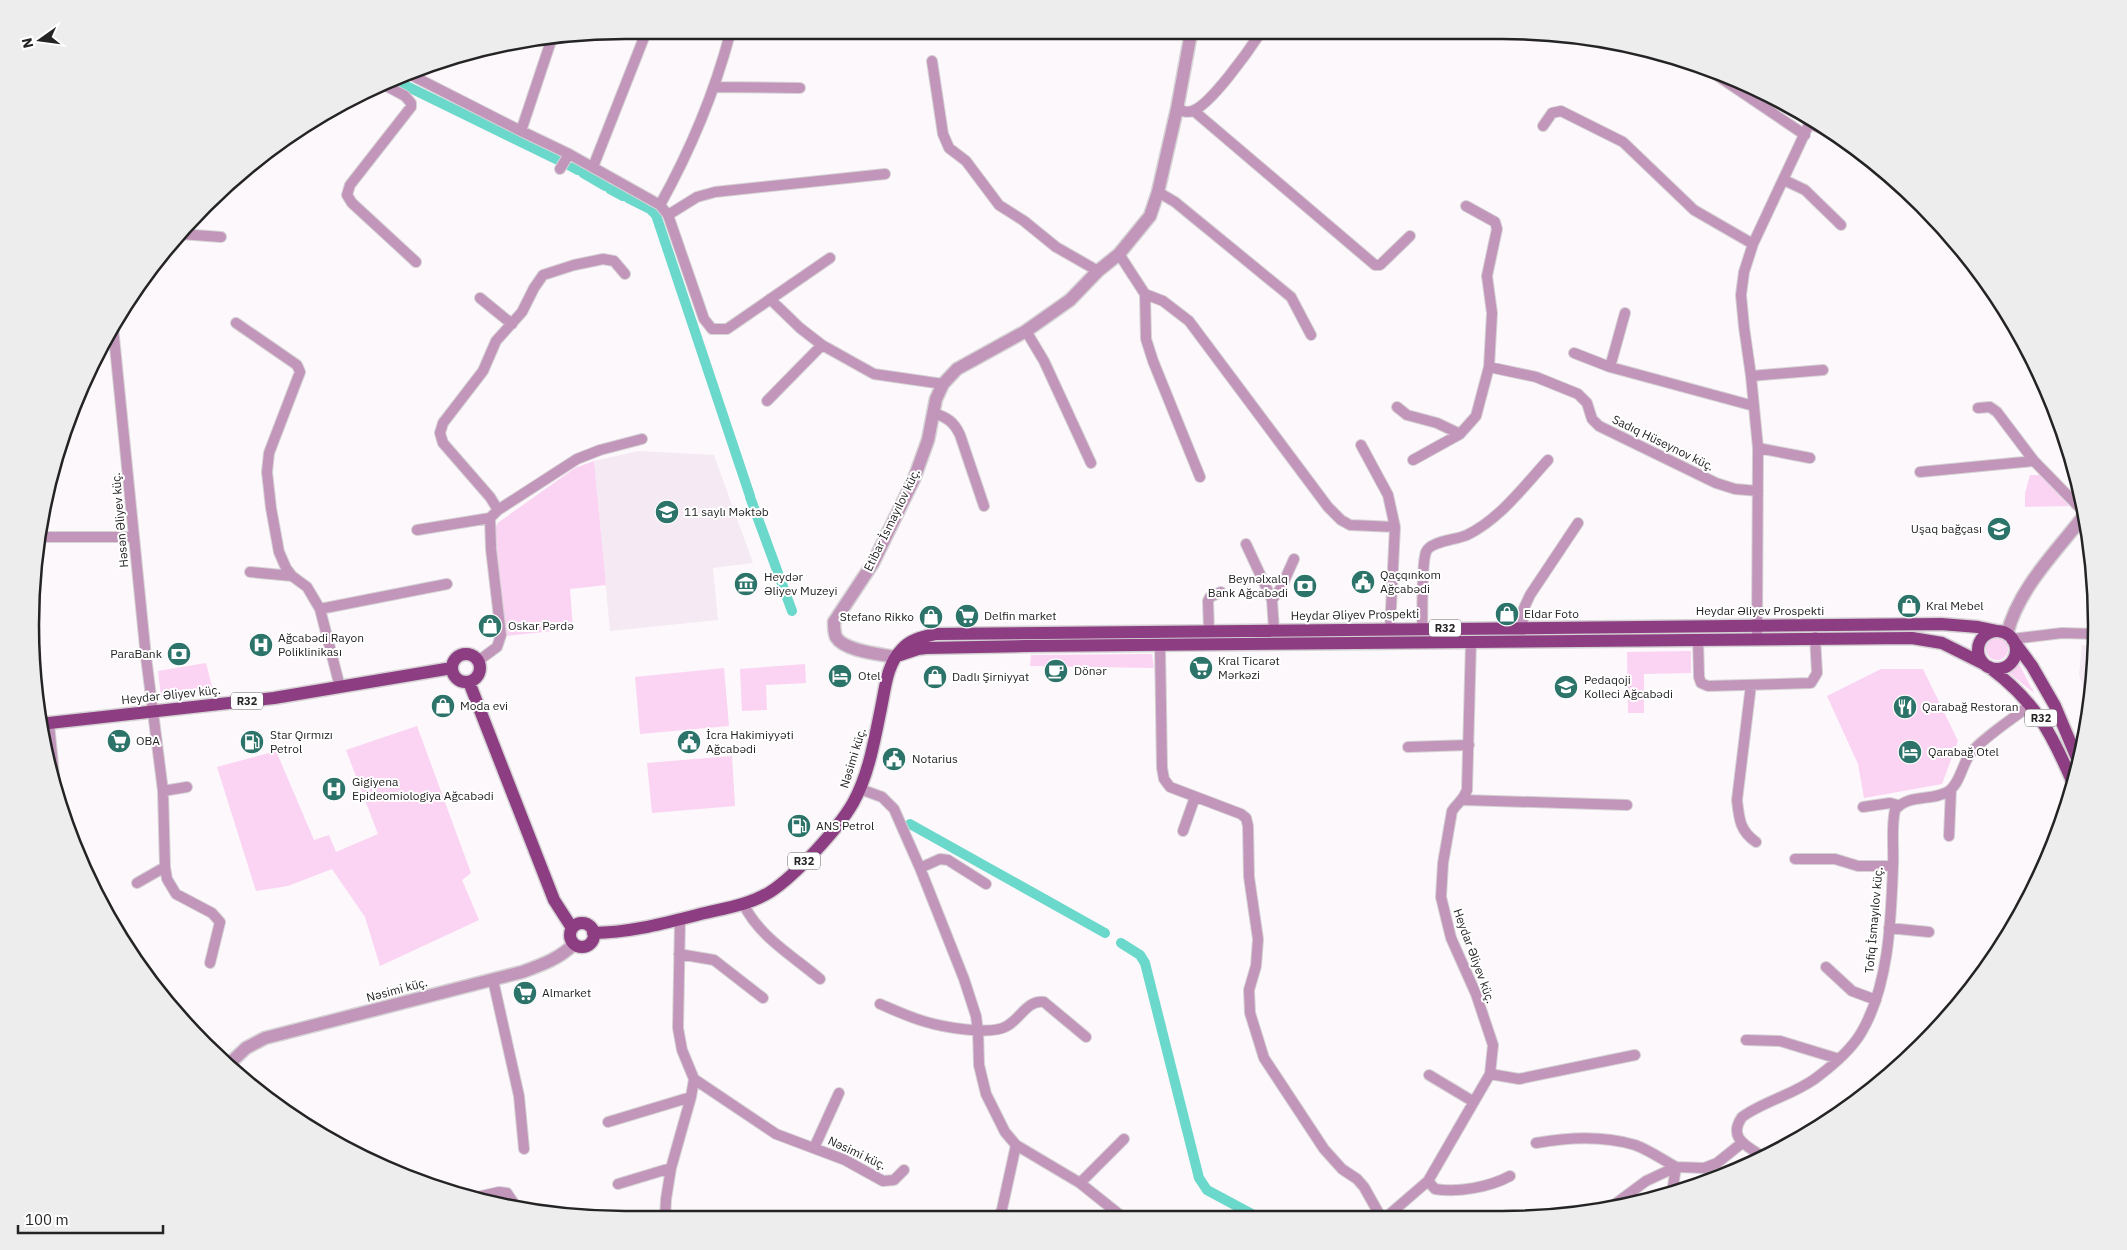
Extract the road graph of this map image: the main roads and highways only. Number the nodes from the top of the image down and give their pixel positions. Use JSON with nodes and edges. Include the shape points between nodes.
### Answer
{"nodes":[{"id":1,"x":2007,"y":635,"type":"junction"},
{"id":2,"x":895,"y":657,"type":"junction"},
{"id":3,"x":1986,"y":666,"type":"junction"},
{"id":4,"x":452,"y":668,"type":"junction"},
{"id":5,"x":469,"y":682,"type":"junction"},
{"id":6,"x":47,"y":723,"type":"edge"},
{"id":7,"x":2074,"y":751,"type":"edge"},
{"id":8,"x":2069,"y":774,"type":"edge"},
{"id":9,"x":572,"y":928,"type":"junction"},
{"id":10,"x":593,"y":933,"type":"junction"}],
"edges":[{"from":1,"to":2,"type":"main road","name":"Heydar Əliyev Prospekti","number":"R32","via":[[1978,627],[1941,624],[936,634],[910,642]]},
{"from":1,"to":3,"type":"main road","via":[[1997,631],[1986,635],[1980,643],[1979,654]]},
{"from":1,"to":3,"type":"main road","via":[[2016,651],[2012,662],[2001,669]]},
{"from":1,"to":7,"type":"main road","number":"R32","via":[[2048,692]]},
{"from":2,"to":3,"type":"main road","number":"R32","via":[[926,648],[1815,638],[1930,640],[1954,648]]},
{"from":2,"to":10,"type":"main road","name":"Nəsimi küç.","number":"R32","via":[[860,789],[842,818],[804,861],[770,892],[743,903],[628,931]]},
{"from":3,"to":8,"type":"main road","number":"R32","via":[[2009,682],[2030,704],[2048,728]]},
{"from":4,"to":5,"type":"main road","via":[[455,678]]},
{"from":4,"to":5,"type":"main road","via":[[460,656],[470,655],[478,661],[478,676]]},
{"from":4,"to":6,"type":"main road","name":"Heydər Əliyev küç.","number":"R32","via":[[274,698]]},
{"from":5,"to":9,"type":"main road","via":[[554,900]]},
{"from":9,"to":10,"type":"main road","via":[[582,923]]},
{"from":9,"to":10,"type":"main road","via":[[570,934],[574,944],[590,944]]}]}
